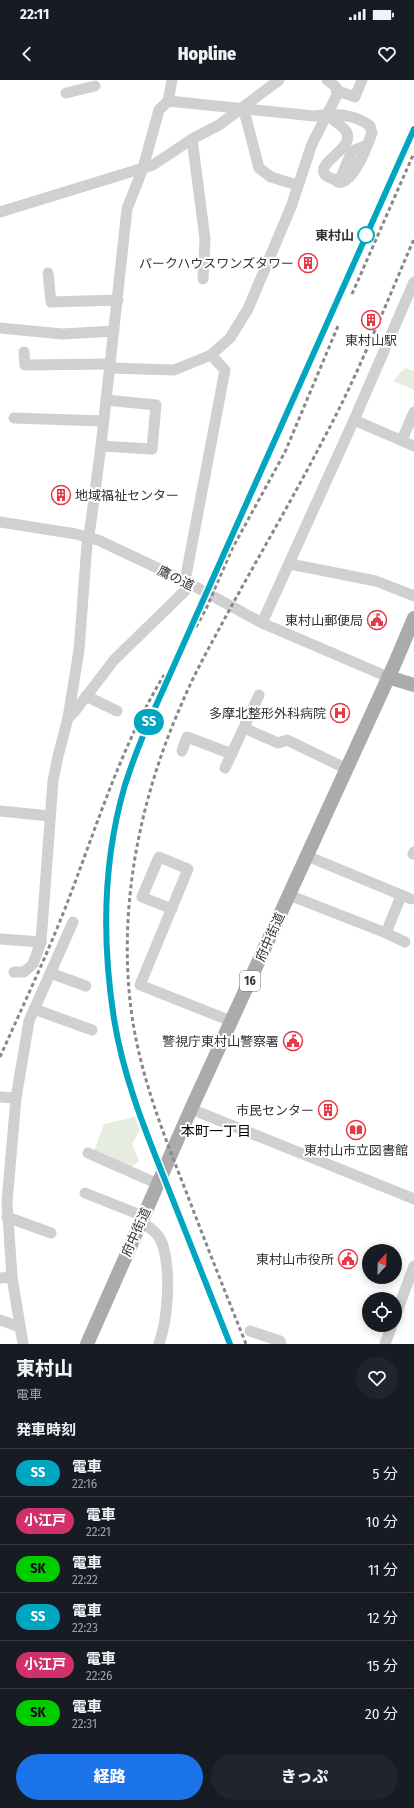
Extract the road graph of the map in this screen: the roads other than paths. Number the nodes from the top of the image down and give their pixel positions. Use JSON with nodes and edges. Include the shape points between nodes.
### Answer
{"nodes":[{"id":1,"x":172,"y":80,"type":"edge"},
{"id":2,"x":279,"y":80,"type":"edge"},
{"id":3,"x":327,"y":80,"type":"edge"},
{"id":4,"x":362,"y":80,"type":"edge"},
{"id":5,"x":78,"y":85,"type":"edge"},
{"id":6,"x":95,"y":86,"type":"dead end"},
{"id":7,"x":338,"y":91,"type":"junction"},
{"id":8,"x":66,"y":93,"type":"dead end"},
{"id":9,"x":168,"y":101,"type":"junction"},
{"id":10,"x":242,"y":109,"type":"junction"},
{"id":11,"x":327,"y":114,"type":"junction"},
{"id":12,"x":357,"y":119,"type":"junction"},
{"id":13,"x":347,"y":133,"type":"junction"},
{"id":14,"x":192,"y":139,"type":"junction"},
{"id":15,"x":144,"y":168,"type":"junction"},
{"id":16,"x":297,"y":185,"type":"junction"},
{"id":17,"x":0,"y":212,"type":"edge"},
{"id":18,"x":48,"y":273,"type":"dead end"},
{"id":19,"x":203,"y":279,"type":"dead end"},
{"id":20,"x":414,"y":282,"type":"edge"},
{"id":21,"x":118,"y":300,"type":"junction"},
{"id":22,"x":0,"y":328,"type":"edge"},
{"id":23,"x":114,"y":331,"type":"junction"},
{"id":24,"x":24,"y":352,"type":"dead end"},
{"id":25,"x":212,"y":355,"type":"junction"},
{"id":26,"x":110,"y":366,"type":"junction"},
{"id":27,"x":106,"y":400,"type":"junction"},
{"id":28,"x":414,"y":412,"type":"edge"},
{"id":29,"x":14,"y":418,"type":"dead end"},
{"id":30,"x":103,"y":420,"type":"junction"},
{"id":31,"x":354,"y":420,"type":"junction"},
{"id":32,"x":402,"y":440,"type":"junction"},
{"id":33,"x":101,"y":446,"type":"junction"},
{"id":34,"x":414,"y":446,"type":"edge"},
{"id":35,"x":0,"y":522,"type":"edge"},
{"id":36,"x":88,"y":537,"type":"junction"},
{"id":37,"x":290,"y":564,"type":"junction"},
{"id":38,"x":188,"y":583,"type":"junction"},
{"id":39,"x":414,"y":596,"type":"edge"},
{"id":40,"x":414,"y":618,"type":"edge"},
{"id":41,"x":262,"y":624,"type":"junction"},
{"id":42,"x":388,"y":677,"type":"junction"},
{"id":43,"x":414,"y":685,"type":"edge"},
{"id":44,"x":259,"y":694,"type":"dead end"},
{"id":45,"x":86,"y":696,"type":"junction"},
{"id":46,"x":117,"y":711,"type":"dead end"},
{"id":47,"x":68,"y":718,"type":"junction"},
{"id":48,"x":244,"y":728,"type":"junction"},
{"id":49,"x":182,"y":751,"type":"dead end"},
{"id":50,"x":232,"y":754,"type":"junction"},
{"id":51,"x":225,"y":768,"type":"dead end"},
{"id":52,"x":347,"y":769,"type":"junction"},
{"id":53,"x":0,"y":811,"type":"edge"},
{"id":54,"x":50,"y":816,"type":"junction"},
{"id":55,"x":307,"y":856,"type":"junction"},
{"id":56,"x":289,"y":895,"type":"junction"},
{"id":57,"x":172,"y":909,"type":"junction"},
{"id":58,"x":73,"y":922,"type":"dead end"},
{"id":59,"x":386,"y":933,"type":"junction"},
{"id":60,"x":0,"y":939,"type":"edge"},
{"id":61,"x":42,"y":942,"type":"junction"},
{"id":62,"x":404,"y":942,"type":"dead end"},
{"id":63,"x":14,"y":972,"type":"dead end"},
{"id":64,"x":50,"y":973,"type":"junction"},
{"id":65,"x":86,"y":986,"type":"dead end"},
{"id":66,"x":34,"y":1009,"type":"junction"},
{"id":67,"x":232,"y":1021,"type":"junction"},
{"id":68,"x":92,"y":1030,"type":"dead end"},
{"id":69,"x":0,"y":1097,"type":"edge"},
{"id":70,"x":16,"y":1098,"type":"junction"},
{"id":71,"x":191,"y":1109,"type":"junction"},
{"id":72,"x":88,"y":1154,"type":"dead end"},
{"id":73,"x":4,"y":1179,"type":"edge"},
{"id":74,"x":158,"y":1184,"type":"junction"},
{"id":75,"x":85,"y":1193,"type":"dead end"},
{"id":76,"x":414,"y":1199,"type":"edge"},
{"id":77,"x":142,"y":1219,"type":"junction"},
{"id":78,"x":5,"y":1224,"type":"edge"},
{"id":79,"x":51,"y":1233,"type":"dead end"},
{"id":80,"x":414,"y":1266,"type":"edge"},
{"id":81,"x":12,"y":1277,"type":"junction"},
{"id":82,"x":0,"y":1278,"type":"edge"},
{"id":83,"x":402,"y":1298,"type":"edge"},
{"id":84,"x":0,"y":1320,"type":"edge"},
{"id":85,"x":20,"y":1326,"type":"junction"},
{"id":86,"x":250,"y":1331,"type":"dead end"},
{"id":87,"x":389,"y":1332,"type":"edge"},
{"id":88,"x":23,"y":1344,"type":"edge"},
{"id":89,"x":87,"y":1344,"type":"edge"},
{"id":90,"x":159,"y":1344,"type":"edge"},
{"id":91,"x":281,"y":1344,"type":"edge"},
{"id":92,"x":385,"y":1344,"type":"edge"}],
"edges":[{"from":1,"to":9,"type":"street"},
{"from":2,"to":10,"type":"street"},
{"from":3,"to":7,"type":"street"},
{"from":4,"to":7,"type":"street","via":[[355,97]]},
{"from":5,"to":6,"type":"street"},
{"from":5,"to":8,"type":"street"},
{"from":7,"to":11,"type":"street"},
{"from":9,"to":10,"type":"street"},
{"from":9,"to":15,"type":"street","via":[[159,110]]},
{"from":10,"to":11,"type":"street","via":[[314,116]]},
{"from":10,"to":14,"type":"street"},
{"from":10,"to":16,"type":"street","via":[[259,168],[271,177]]},
{"from":11,"to":12,"type":"street"},
{"from":11,"to":13,"type":"street"},
{"from":11,"to":16,"type":"street","via":[[312,144]]},
{"from":12,"to":13,"type":"street","via":[[350,123]]},
{"from":12,"to":13,"type":"street","via":[[368,124],[372,128],[372,133],[354,173],[339,182],[325,175],[323,169],[341,151]]},
{"from":14,"to":15,"type":"street","via":[[154,165]]},
{"from":14,"to":19,"type":"street","via":[[205,239]]},
{"from":15,"to":17,"type":"street"},
{"from":15,"to":21,"type":"street","via":[[126,209]]},
{"from":16,"to":25,"type":"street","via":[[291,207],[248,309],[230,338]]},
{"from":18,"to":21,"type":"street","via":[[51,302]]},
{"from":20,"to":31,"type":"street"},
{"from":21,"to":23,"type":"street"},
{"from":22,"to":23,"type":"street","via":[[62,334]]},
{"from":23,"to":26,"type":"street"},
{"from":24,"to":26,"type":"street","via":[[25,365]]},
{"from":25,"to":26,"type":"street","via":[[174,370]]},
{"from":25,"to":38,"type":"street","via":[[225,370]]},
{"from":26,"to":27,"type":"street"},
{"from":27,"to":30,"type":"street"},
{"from":27,"to":33,"type":"street","via":[[156,405],[152,449]]},
{"from":28,"to":32,"type":"street"},
{"from":29,"to":30,"type":"street"},
{"from":30,"to":33,"type":"street"},
{"from":31,"to":32,"type":"street"},
{"from":31,"to":37,"type":"street"},
{"from":32,"to":34,"type":"street"},
{"from":33,"to":36,"type":"street"},
{"from":35,"to":36,"type":"street","name":"鷹の道"},
{"from":36,"to":38,"type":"street","name":"鷹の道"},
{"from":36,"to":47,"type":"street","via":[[79,650]]},
{"from":37,"to":39,"type":"street","via":[[376,581]]},
{"from":37,"to":41,"type":"street"},
{"from":38,"to":41,"type":"street","name":"鷹の道"},
{"from":38,"to":45,"type":"street","via":[[114,660]]},
{"from":40,"to":42,"type":"main road","name":"府中街道","number":"16"},
{"from":41,"to":42,"type":"street","name":"鷹の道"},
{"from":42,"to":43,"type":"main road"},
{"from":42,"to":52,"type":"main road","name":"府中街道","number":"16"},
{"from":44,"to":48,"type":"street"},
{"from":45,"to":46,"type":"street"},
{"from":45,"to":47,"type":"street"},
{"from":47,"to":54,"type":"street","via":[[58,756]]},
{"from":48,"to":50,"type":"street"},
{"from":48,"to":52,"type":"street","via":[[278,743],[287,740]]},
{"from":49,"to":50,"type":"street","via":[[187,737]]},
{"from":50,"to":51,"type":"street"},
{"from":52,"to":55,"type":"main road","name":"府中街道","number":"16"},
{"from":53,"to":54,"type":"street"},
{"from":54,"to":61,"type":"street"},
{"from":55,"to":56,"type":"main road","name":"府中街道","number":"16"},
{"from":55,"to":59,"type":"street","via":[[406,898]]},
{"from":56,"to":59,"type":"street"},
{"from":56,"to":67,"type":"main road","name":"府中街道","number":"16"},
{"from":57,"to":57,"type":"street","via":[[188,869],[159,857],[142,897]]},
{"from":57,"to":67,"type":"street","via":[[140,986]]},
{"from":58,"to":64,"type":"street"},
{"from":59,"to":62,"type":"street"},
{"from":60,"to":61,"type":"street"},
{"from":61,"to":63,"type":"street","via":[[33,964],[24,972]]},
{"from":64,"to":65,"type":"street"},
{"from":64,"to":66,"type":"street"},
{"from":66,"to":68,"type":"street"},
{"from":66,"to":70,"type":"street","via":[[29,1021]]},
{"from":67,"to":71,"type":"main road","name":"府中街道","number":"16"},
{"from":69,"to":70,"type":"street"},
{"from":70,"to":73,"type":"street"},
{"from":71,"to":74,"type":"main road","name":"府中街道","number":"16"},
{"from":71,"to":76,"type":"street"},
{"from":72,"to":74,"type":"street"},
{"from":73,"to":78,"type":"street"},
{"from":74,"to":77,"type":"main road","name":"府中街道","number":"16"},
{"from":75,"to":77,"type":"street"},
{"from":77,"to":89,"type":"main road","name":"府中街道","number":"16"},
{"from":77,"to":90,"type":"street","via":[[163,1245],[169,1291]]},
{"from":78,"to":79,"type":"street"},
{"from":78,"to":81,"type":"street"},
{"from":80,"to":83,"type":"street"},
{"from":81,"to":82,"type":"street"},
{"from":81,"to":85,"type":"street"},
{"from":84,"to":85,"type":"street"},
{"from":85,"to":88,"type":"street"},
{"from":86,"to":91,"type":"street","via":[[280,1341]]},
{"from":87,"to":92,"type":"street"}]}
